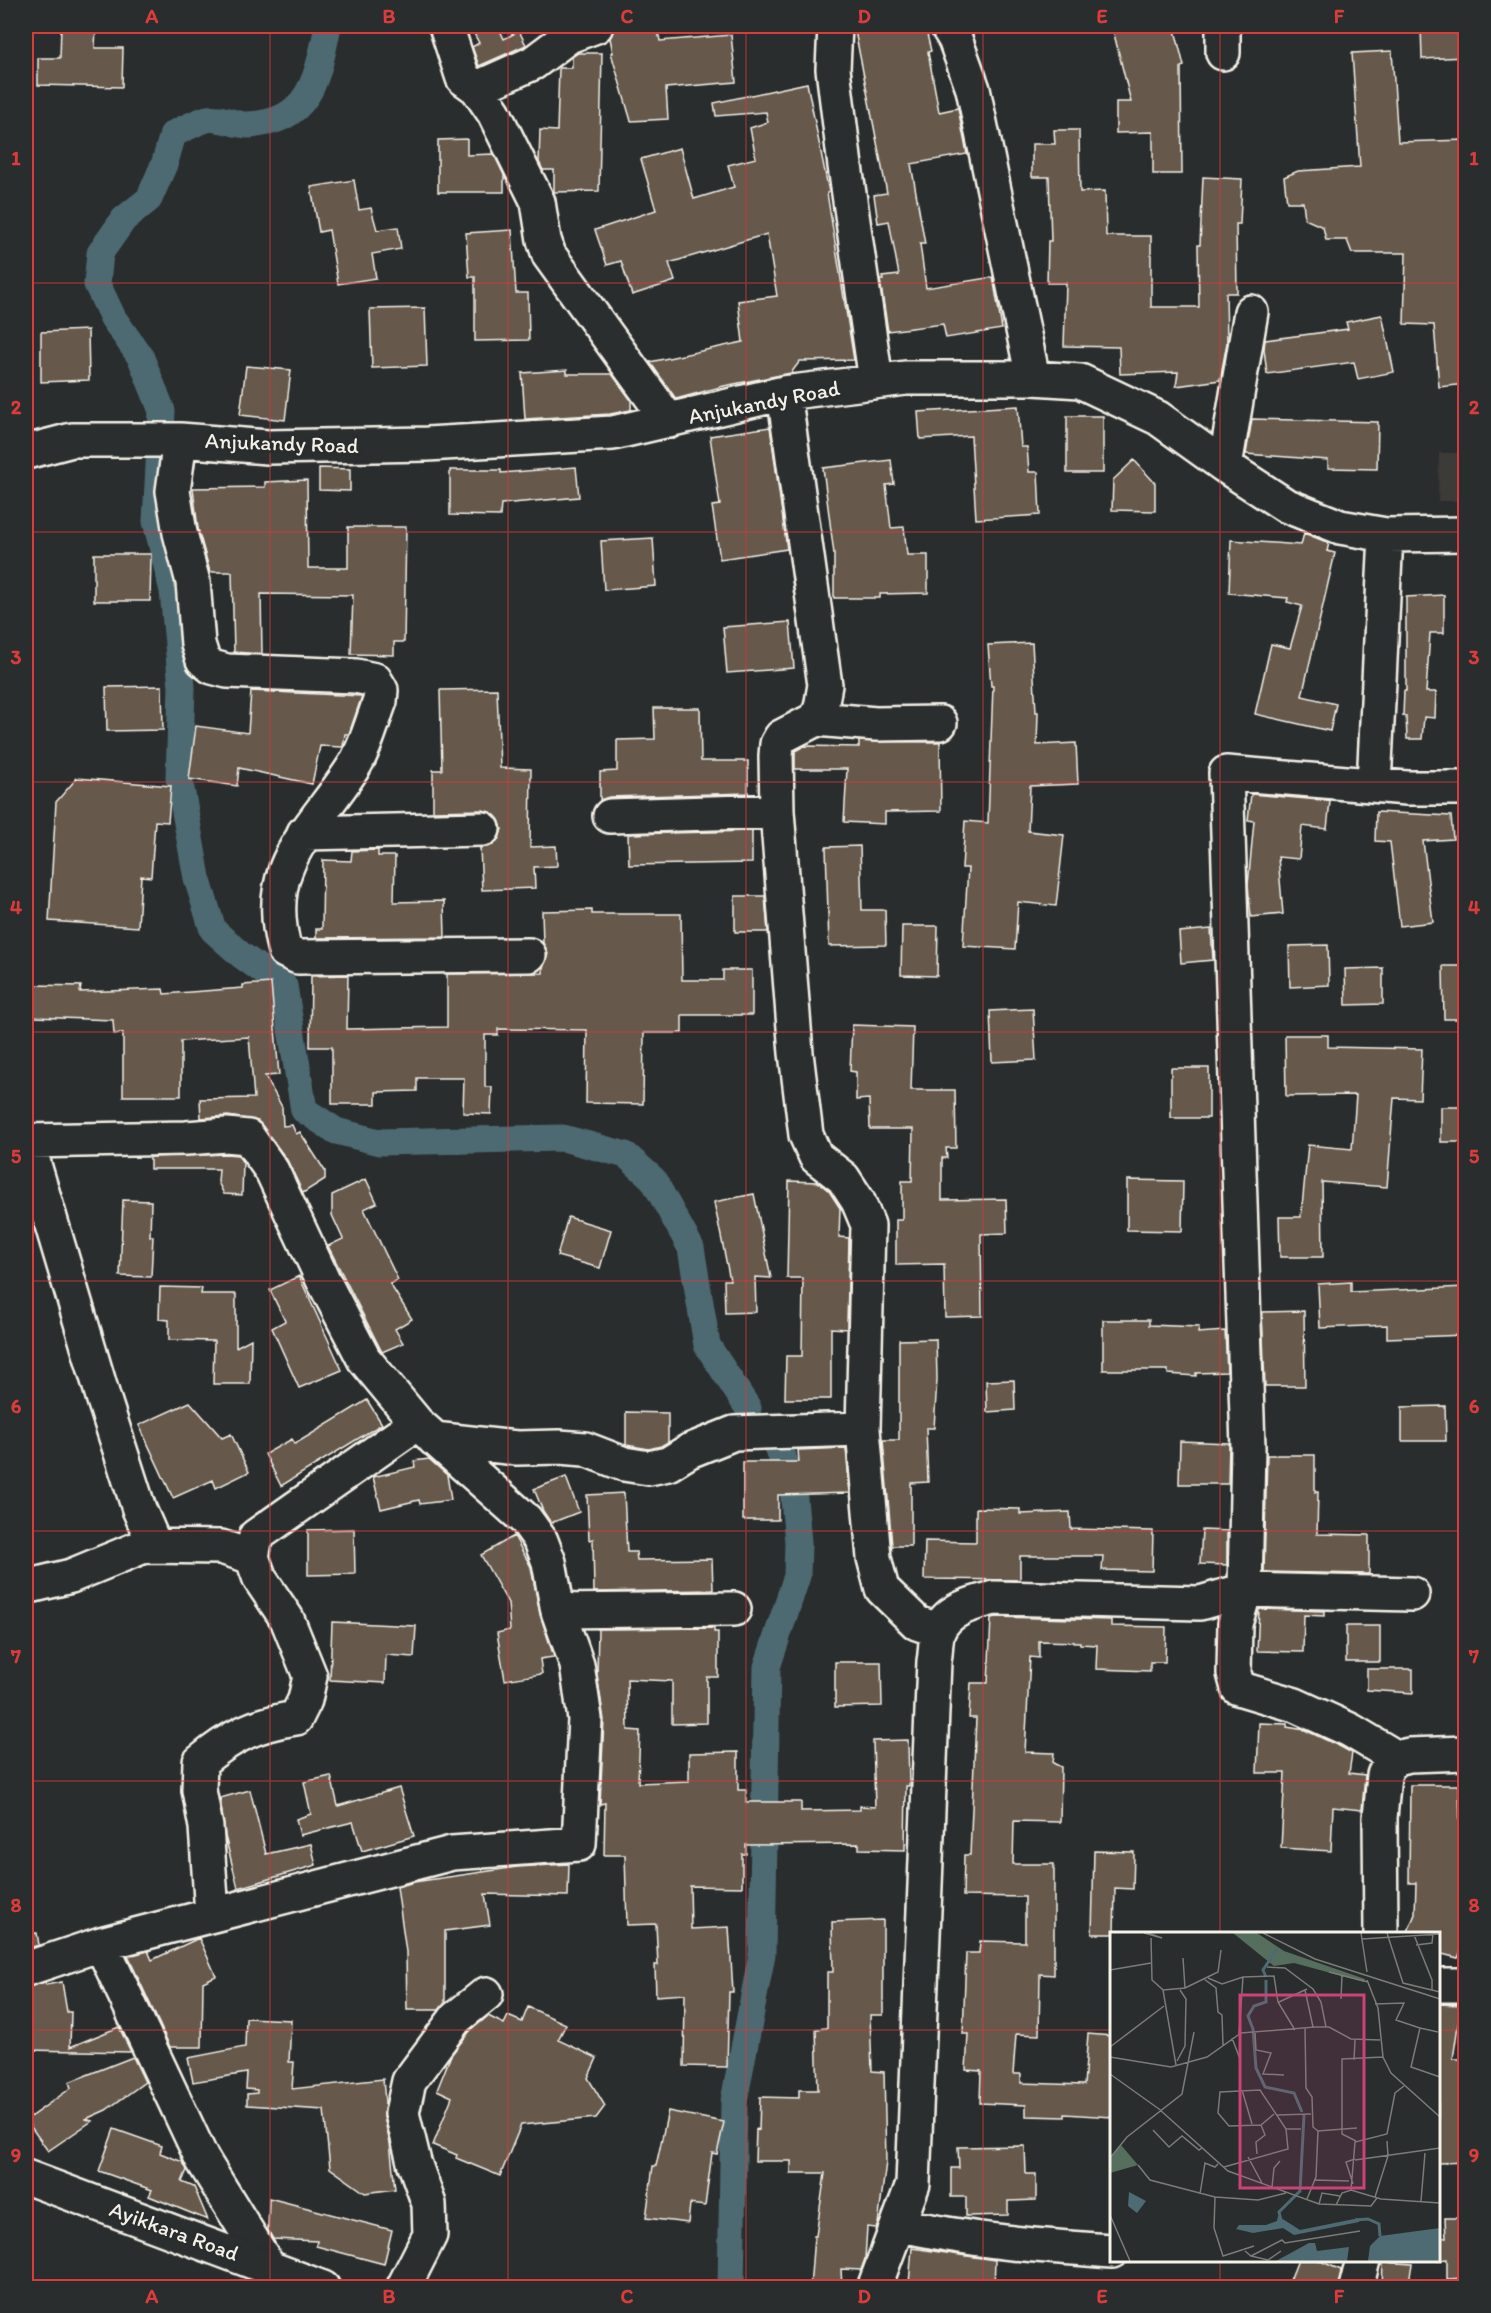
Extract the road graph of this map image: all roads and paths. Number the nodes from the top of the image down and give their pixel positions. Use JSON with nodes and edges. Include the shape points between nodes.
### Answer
{"nodes":[{"id":1,"x":446,"y":26,"type":"edge"},
{"id":2,"x":596,"y":26,"type":"edge"},
{"id":3,"x":835,"y":26,"type":"edge"},
{"id":4,"x":947,"y":26,"type":"edge"},
{"id":5,"x":477,"y":87,"type":"junction"},
{"id":6,"x":1251,"y":312,"type":"dead end"},
{"id":7,"x":1033,"y":378,"type":"junction"},
{"id":8,"x":876,"y":381,"type":"junction"},
{"id":9,"x":784,"y":393,"type":"junction"},
{"id":10,"x":669,"y":421,"type":"junction"},
{"id":11,"x":180,"y":440,"type":"junction"},
{"id":12,"x":26,"y":452,"type":"edge"},
{"id":13,"x":1225,"y":466,"type":"junction"},
{"id":14,"x":1466,"y":534,"type":"edge"},
{"id":15,"x":1386,"y":535,"type":"junction"},
{"id":16,"x":816,"y":719,"type":"junction"},
{"id":17,"x":940,"y":723,"type":"dead end"},
{"id":18,"x":1374,"y":785,"type":"junction"},
{"id":19,"x":1466,"y":788,"type":"edge"},
{"id":20,"x":777,"y":811,"type":"junction"},
{"id":21,"x":610,"y":816,"type":"dead end"},
{"id":22,"x":483,"y":829,"type":"dead end"},
{"id":23,"x":304,"y":833,"type":"junction"},
{"id":24,"x":528,"y":955,"type":"dead end"},
{"id":25,"x":26,"y":1141,"type":"edge"},
{"id":26,"x":863,"y":1429,"type":"junction"},
{"id":27,"x":426,"y":1431,"type":"junction"},
{"id":28,"x":154,"y":1546,"type":"junction"},
{"id":29,"x":252,"y":1557,"type":"junction"},
{"id":30,"x":26,"y":1587,"type":"edge"},
{"id":31,"x":1245,"y":1590,"type":"junction"},
{"id":32,"x":1412,"y":1594,"type":"dead end"},
{"id":33,"x":734,"y":1609,"type":"dead end"},
{"id":34,"x":558,"y":1611,"type":"junction"},
{"id":35,"x":938,"y":1630,"type":"junction"},
{"id":36,"x":1466,"y":1753,"type":"edge"},
{"id":37,"x":1397,"y":1758,"type":"junction"},
{"id":38,"x":212,"y":1914,"type":"junction"},
{"id":39,"x":1381,"y":1932,"type":"edge"},
{"id":40,"x":101,"y":1944,"type":"junction"},
{"id":41,"x":26,"y":1969,"type":"edge"},
{"id":42,"x":1440,"y":1985,"type":"edge"},
{"id":43,"x":1466,"y":1985,"type":"edge"},
{"id":44,"x":486,"y":1994,"type":"dead end"},
{"id":45,"x":26,"y":2177,"type":"edge"},
{"id":46,"x":898,"y":2224,"type":"junction"},
{"id":47,"x":1110,"y":2251,"type":"edge"},
{"id":48,"x":268,"y":2266,"type":"junction"},
{"id":49,"x":323,"y":2288,"type":"edge"},
{"id":50,"x":404,"y":2288,"type":"edge"},
{"id":51,"x":874,"y":2288,"type":"edge"}],
"edges":[{"from":1,"to":5,"type":"street","via":[[463,78]]},
{"from":2,"to":5,"type":"street","via":[[569,36],[533,63]]},
{"from":3,"to":8,"type":"street","via":[[833,69]]},
{"from":4,"to":7,"type":"street","via":[[973,89]]},
{"from":5,"to":10,"type":"street","via":[[494,112],[538,202],[549,255]]},
{"from":6,"to":13,"type":"street"},
{"from":7,"to":8,"type":"street","name":"Anjukandy Road"},
{"from":7,"to":13,"type":"street","name":"Anjukandy Road","via":[[1080,381],[1158,418]]},
{"from":8,"to":9,"type":"street","name":"Anjukandy Road"},
{"from":9,"to":10,"type":"street","name":"Anjukandy Road"},
{"from":9,"to":16,"type":"street","via":[[825,685]]},
{"from":10,"to":11,"type":"street","name":"Anjukandy Road","via":[[613,433],[427,444],[268,447]]},
{"from":11,"to":12,"type":"street","name":"Anjukandy Road","via":[[72,440]]},
{"from":11,"to":23,"type":"street","via":[[173,491],[203,660],[227,671],[356,676],[375,680],[381,690],[356,764]]},
{"from":13,"to":15,"type":"street","name":"Anjukandy Road","via":[[1285,505],[1340,527]]},
{"from":14,"to":15,"type":"street","name":"Anjukandy Road"},
{"from":15,"to":18,"type":"street"},
{"from":16,"to":17,"type":"street","via":[[876,724]]},
{"from":16,"to":20,"type":"street","via":[[781,737],[777,744]]},
{"from":18,"to":19,"type":"street"},
{"from":18,"to":31,"type":"street","via":[[1226,773],[1248,1447]]},
{"from":20,"to":21,"type":"street"},
{"from":20,"to":26,"type":"street","via":[[806,1135],[816,1157],[843,1178],[867,1225]]},
{"from":22,"to":23,"type":"street"},
{"from":23,"to":24,"type":"street","via":[[287,864],[281,887],[279,930],[285,951],[298,957]]},
{"from":25,"to":27,"type":"street","via":[[248,1137],[272,1170],[364,1359]]},
{"from":25,"to":28,"type":"street","via":[[111,1422]]},
{"from":26,"to":27,"type":"street","via":[[734,1433],[668,1464],[649,1468],[624,1464],[585,1449],[517,1448]]},
{"from":26,"to":35,"type":"street","via":[[874,1558],[882,1589],[917,1623]]},
{"from":27,"to":29,"type":"street","via":[[267,1527],[256,1536]]},
{"from":27,"to":34,"type":"street","via":[[526,1520],[541,1540]]},
{"from":28,"to":29,"type":"street","via":[[221,1547]]},
{"from":28,"to":30,"type":"street","via":[[144,1546],[71,1576]]},
{"from":29,"to":38,"type":"street","via":[[260,1579],[287,1619],[310,1676],[296,1718],[246,1730],[200,1762],[199,1791],[206,1827]]},
{"from":31,"to":32,"type":"street"},
{"from":31,"to":35,"type":"street","via":[[1200,1603],[994,1598],[966,1605]]},
{"from":31,"to":37,"type":"street","via":[[1235,1624],[1234,1673],[1239,1688],[1296,1705]]},
{"from":33,"to":34,"type":"street"},
{"from":34,"to":38,"type":"street","via":[[577,1665],[585,1719],[579,1844],[453,1853]]},
{"from":35,"to":46,"type":"street","via":[[913,2184]]},
{"from":36,"to":37,"type":"street"},
{"from":37,"to":39,"type":"street","via":[[1384,1775],[1380,1818]]},
{"from":38,"to":40,"type":"street"},
{"from":40,"to":41,"type":"street"},
{"from":40,"to":48,"type":"street","via":[[202,2159]]},
{"from":42,"to":43,"type":"street"},
{"from":44,"to":50,"type":"street","via":[[456,2019],[409,2081],[402,2113],[429,2204],[430,2235]]},
{"from":45,"to":48,"type":"street","name":"Ayikkara Road"},
{"from":46,"to":47,"type":"street","via":[[1017,2244]]},
{"from":46,"to":51,"type":"street"},
{"from":48,"to":49,"type":"street","name":"Ayikkara Road"}]}
